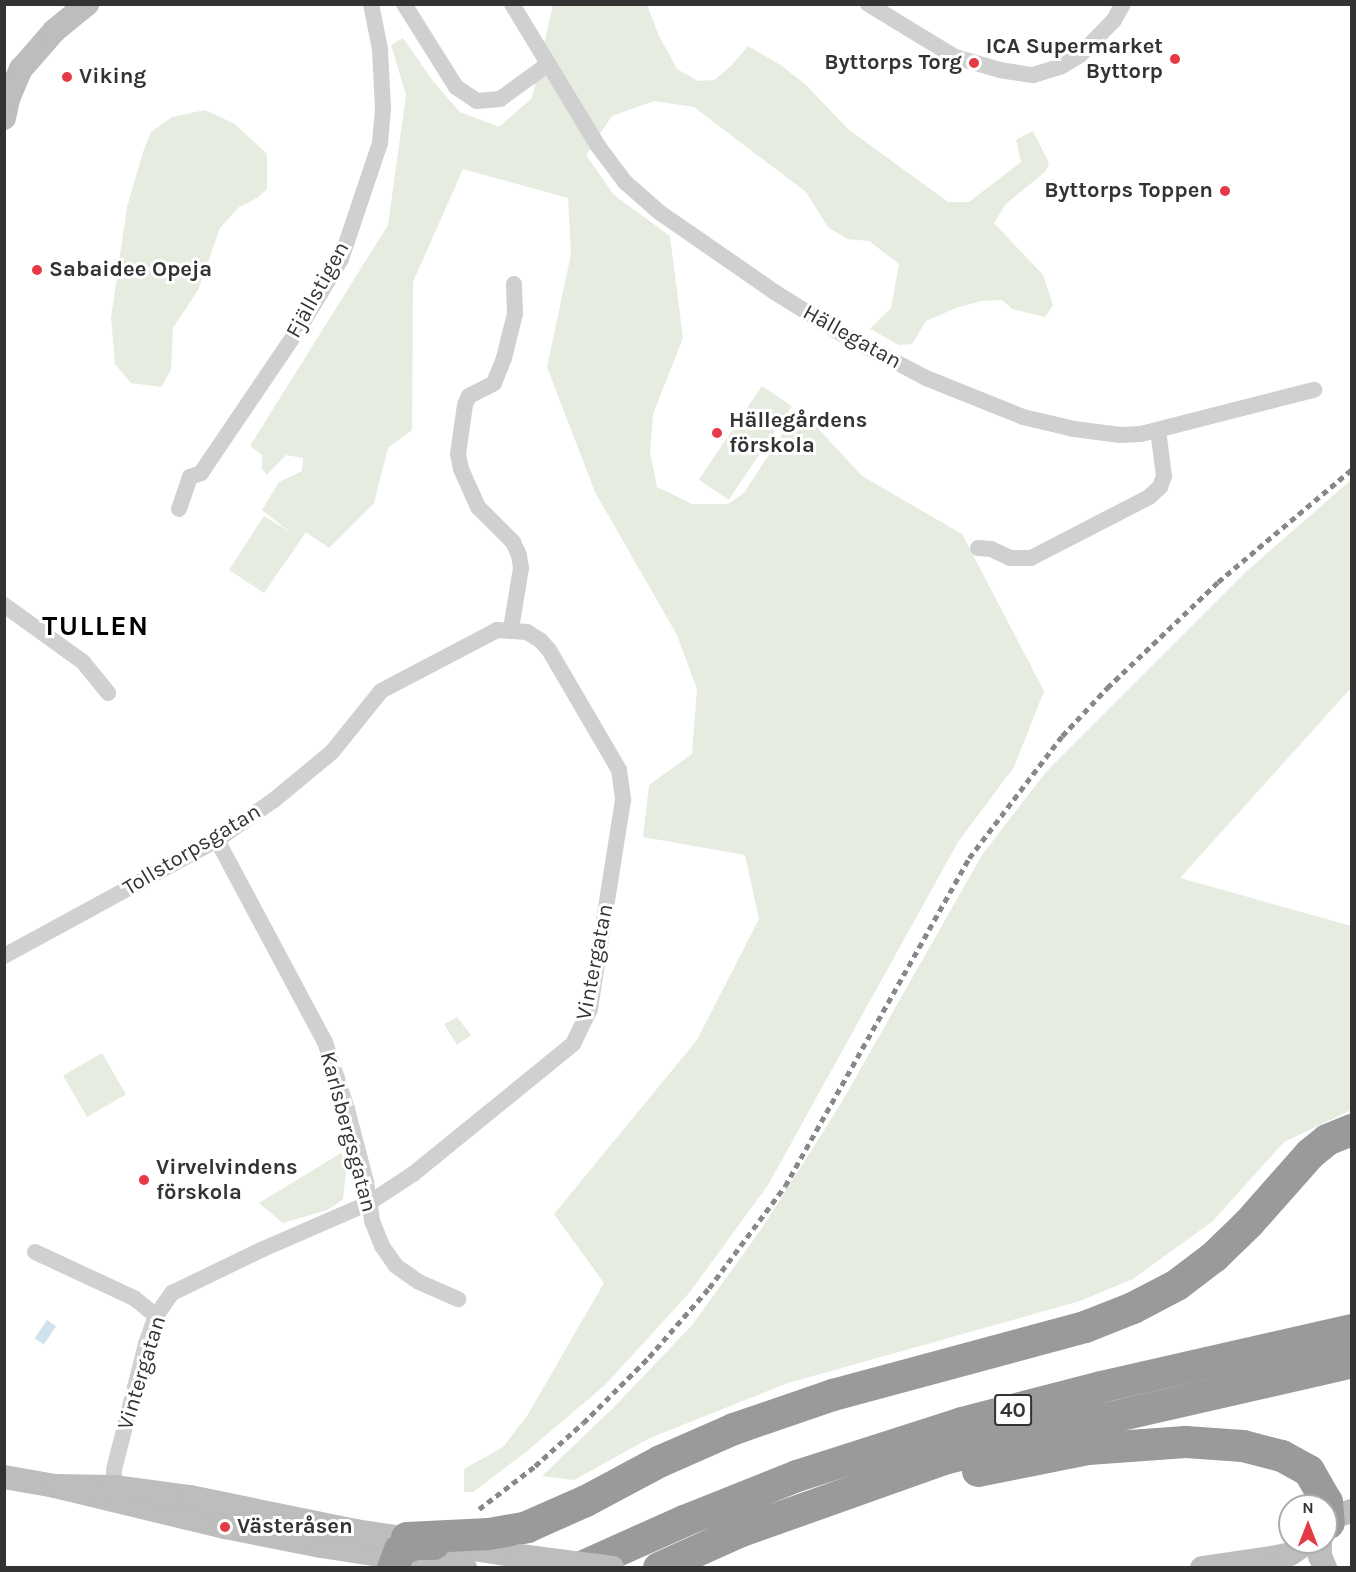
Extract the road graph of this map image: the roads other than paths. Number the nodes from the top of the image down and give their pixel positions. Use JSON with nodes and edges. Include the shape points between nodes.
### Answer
{"nodes":[{"id":1,"x":87,"y":4,"type":"edge"},
{"id":2,"x":371,"y":4,"type":"edge"},
{"id":3,"x":404,"y":4,"type":"edge"},
{"id":4,"x":512,"y":4,"type":"edge"},
{"id":5,"x":868,"y":4,"type":"edge"},
{"id":6,"x":1123,"y":4,"type":"edge"},
{"id":7,"x":547,"y":65,"type":"junction"},
{"id":8,"x":4,"y":118,"type":"edge"},
{"id":9,"x":514,"y":284,"type":"dead end"},
{"id":10,"x":1314,"y":390,"type":"dead end"},
{"id":11,"x":1158,"y":430,"type":"junction"},
{"id":12,"x":179,"y":509,"type":"dead end"},
{"id":13,"x":978,"y":548,"type":"dead end"},
{"id":14,"x":4,"y":605,"type":"edge"},
{"id":15,"x":511,"y":629,"type":"junction"},
{"id":16,"x":108,"y":693,"type":"dead end"},
{"id":17,"x":217,"y":840,"type":"junction"},
{"id":18,"x":4,"y":956,"type":"edge"},
{"id":19,"x":1352,"y":1130,"type":"edge"},
{"id":20,"x":369,"y":1203,"type":"junction"},
{"id":21,"x":35,"y":1252,"type":"dead end"},
{"id":22,"x":458,"y":1299,"type":"dead end"},
{"id":23,"x":156,"y":1316,"type":"junction"},
{"id":24,"x":1352,"y":1330,"type":"edge"},
{"id":25,"x":1352,"y":1362,"type":"edge"},
{"id":26,"x":4,"y":1477,"type":"edge"},
{"id":27,"x":55,"y":1486,"type":"junction"},
{"id":28,"x":114,"y":1487,"type":"junction"},
{"id":29,"x":1323,"y":1494,"type":"edge"},
{"id":30,"x":813,"y":1505,"type":"junction"},
{"id":31,"x":1278,"y":1541,"type":"edge"},
{"id":32,"x":411,"y":1554,"type":"edge"},
{"id":33,"x":1290,"y":1554,"type":"edge"},
{"id":34,"x":1320,"y":1554,"type":"edge"},
{"id":35,"x":1226,"y":1564,"type":"junction"},
{"id":36,"x":465,"y":1568,"type":"edge"},
{"id":37,"x":579,"y":1568,"type":"edge"},
{"id":38,"x":612,"y":1568,"type":"edge"},
{"id":39,"x":659,"y":1568,"type":"edge"},
{"id":40,"x":1202,"y":1568,"type":"edge"},
{"id":41,"x":1325,"y":1568,"type":"edge"}],
"edges":[{"from":1,"to":8,"type":"street","via":[[54,32],[21,69]]},
{"from":2,"to":12,"type":"street","name":"Fjällstigen","via":[[380,50],[380,143],[340,259],[298,330],[201,473],[190,477]]},
{"from":3,"to":7,"type":"street","via":[[456,87],[477,101],[500,99]]},
{"from":4,"to":7,"type":"street","name":"Hällegatan"},
{"from":5,"to":6,"type":"street","via":[[955,57],[1033,75],[1080,56],[1114,20]]},
{"from":7,"to":11,"type":"street","name":"Hällegatan","via":[[625,182],[687,232],[842,334],[926,378],[1023,417],[1121,435]]},
{"from":9,"to":15,"type":"street","via":[[515,314],[504,358],[494,383],[469,396],[458,454],[460,469],[478,507],[513,542],[519,555],[521,568]]},
{"from":10,"to":11,"type":"street","name":"Hällegatan"},
{"from":11,"to":13,"type":"street","via":[[1164,476],[1160,487],[1149,497],[1032,558],[1010,558]]},
{"from":14,"to":16,"type":"street","via":[[83,662]]},
{"from":15,"to":17,"type":"street","name":"Tollstorpsgatan","via":[[475,639],[381,691],[332,752]]},
{"from":15,"to":20,"type":"street","name":"Vintergatan","via":[[527,632],[549,650],[619,770],[623,787],[590,1009],[573,1044],[422,1168]]},
{"from":17,"to":18,"type":"street","name":"Tollstorpsgatan"},
{"from":17,"to":20,"type":"street","name":"Karlsbergsgatan","via":[[325,1042],[347,1108]]},
{"from":19,"to":32,"type":"highway","via":[[1328,1140],[1310,1154],[1215,1257],[1177,1285],[1133,1308],[1085,1327],[833,1395],[734,1429],[527,1527]]},
{"from":20,"to":22,"type":"street","name":"Karlsbergsgatan","via":[[382,1246],[396,1266],[419,1282]]},
{"from":20,"to":23,"type":"street","name":"Vintergatan","via":[[185,1285],[172,1293]]},
{"from":21,"to":23,"type":"street","via":[[134,1298]]},
{"from":23,"to":28,"type":"street","name":"Vintergatan","via":[[127,1416],[114,1470]]},
{"from":24,"to":37,"type":"highway","number":"40","via":[[962,1423],[798,1476]]},
{"from":25,"to":30,"type":"highway","number":"40","via":[[944,1459]]},
{"from":26,"to":27,"type":"street"},
{"from":27,"to":28,"type":"street"},
{"from":27,"to":32,"type":"street","via":[[158,1513]]},
{"from":28,"to":32,"type":"street","via":[[190,1497],[276,1516]]},
{"from":29,"to":30,"type":"highway","via":[[1316,1480],[1299,1464],[1264,1450],[1204,1443],[1088,1449]]},
{"from":30,"to":39,"type":"highway","number":"40","via":[[739,1532]]},
{"from":31,"to":35,"type":"street"},
{"from":32,"to":36,"type":"street"},
{"from":32,"to":38,"type":"street","bridge":true,"via":[[520,1556]]},
{"from":33,"to":35,"type":"street"},
{"from":34,"to":41,"type":"street"},
{"from":35,"to":40,"type":"street"}]}
